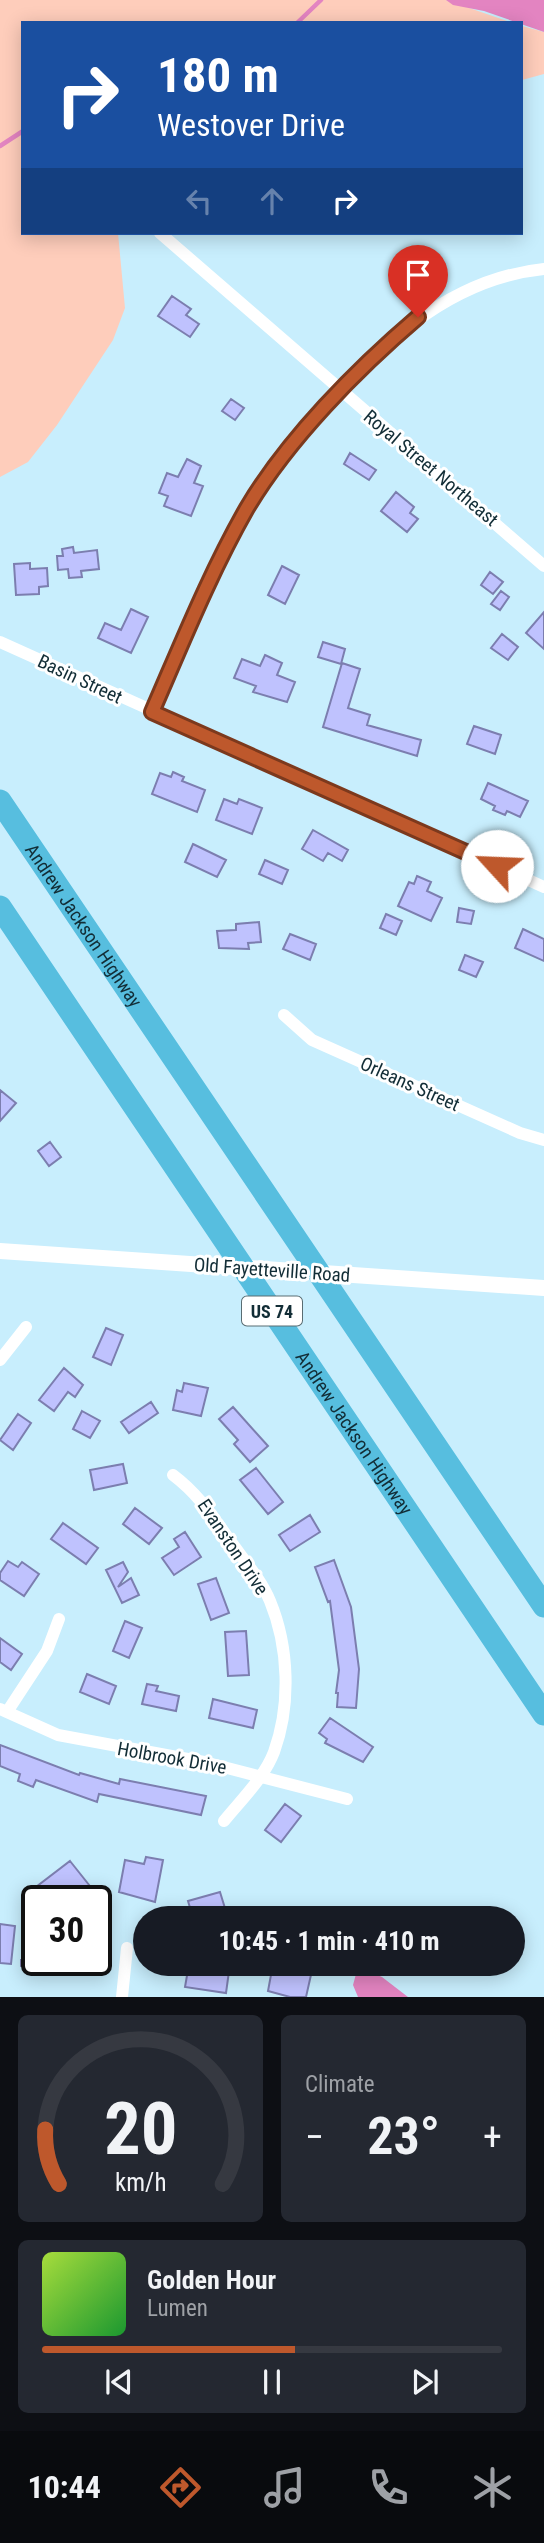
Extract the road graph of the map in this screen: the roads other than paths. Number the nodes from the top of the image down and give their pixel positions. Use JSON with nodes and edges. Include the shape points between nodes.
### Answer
{"nodes":[{"id":1,"x":162,"y":235,"type":"edge"},
{"id":2,"x":544,"y":269,"type":"edge"},
{"id":3,"x":340,"y":391,"type":"junction"},
{"id":4,"x":544,"y":566,"type":"edge"},
{"id":5,"x":0,"y":642,"type":"edge"},
{"id":6,"x":152,"y":712,"type":"junction"},
{"id":7,"x":0,"y":801,"type":"edge"},
{"id":8,"x":544,"y":887,"type":"edge"},
{"id":9,"x":0,"y":907,"type":"edge"},
{"id":10,"x":284,"y":1014,"type":"dead end"},
{"id":11,"x":544,"y":1140,"type":"edge"},
{"id":12,"x":0,"y":1251,"type":"edge"},
{"id":13,"x":544,"y":1288,"type":"edge"},
{"id":14,"x":26,"y":1327,"type":"dead end"},
{"id":15,"x":0,"y":1360,"type":"edge"},
{"id":16,"x":173,"y":1475,"type":"dead end"},
{"id":17,"x":544,"y":1606,"type":"edge"},
{"id":18,"x":60,"y":1619,"type":"dead end"},
{"id":19,"x":3,"y":1711,"type":"edge"},
{"id":20,"x":544,"y":1714,"type":"edge"},
{"id":21,"x":261,"y":1775,"type":"junction"},
{"id":22,"x":346,"y":1800,"type":"dead end"},
{"id":23,"x":224,"y":1821,"type":"dead end"},
{"id":24,"x":127,"y":1948,"type":"dead end"},
{"id":25,"x":122,"y":1997,"type":"edge"}],
"edges":[{"from":1,"to":3,"type":"street","name":"Royal Street Northeast"},
{"from":2,"to":3,"type":"street","via":[[487,284],[418,317],[372,355]]},
{"from":3,"to":4,"type":"street","name":"Royal Street Northeast"},
{"from":3,"to":6,"type":"street","via":[[271,471],[247,508],[208,583]]},
{"from":5,"to":6,"type":"street","name":"Basin Street"},
{"from":6,"to":8,"type":"street","name":"Basin Street"},
{"from":7,"to":17,"type":"highway","name":"Andrew Jackson Highway","number":"US 74"},
{"from":9,"to":20,"type":"highway","name":"Andrew Jackson Highway","number":"US 74"},
{"from":10,"to":11,"type":"street","name":"Orleans Street","via":[[312,1040]]},
{"from":12,"to":13,"type":"street","name":"Old Fayetteville Road"},
{"from":14,"to":15,"type":"street"},
{"from":16,"to":21,"type":"street","name":"Evanston Drive","via":[[196,1493],[238,1551],[269,1599],[280,1636],[286,1672],[283,1710],[274,1753]]},
{"from":18,"to":19,"type":"street","via":[[47,1651]]},
{"from":19,"to":21,"type":"street","name":"Holbrook Drive","via":[[58,1735]]},
{"from":21,"to":22,"type":"street","name":"Holbrook Drive"},
{"from":21,"to":23,"type":"street","name":"Evanston Drive"},
{"from":24,"to":25,"type":"street"}]}
